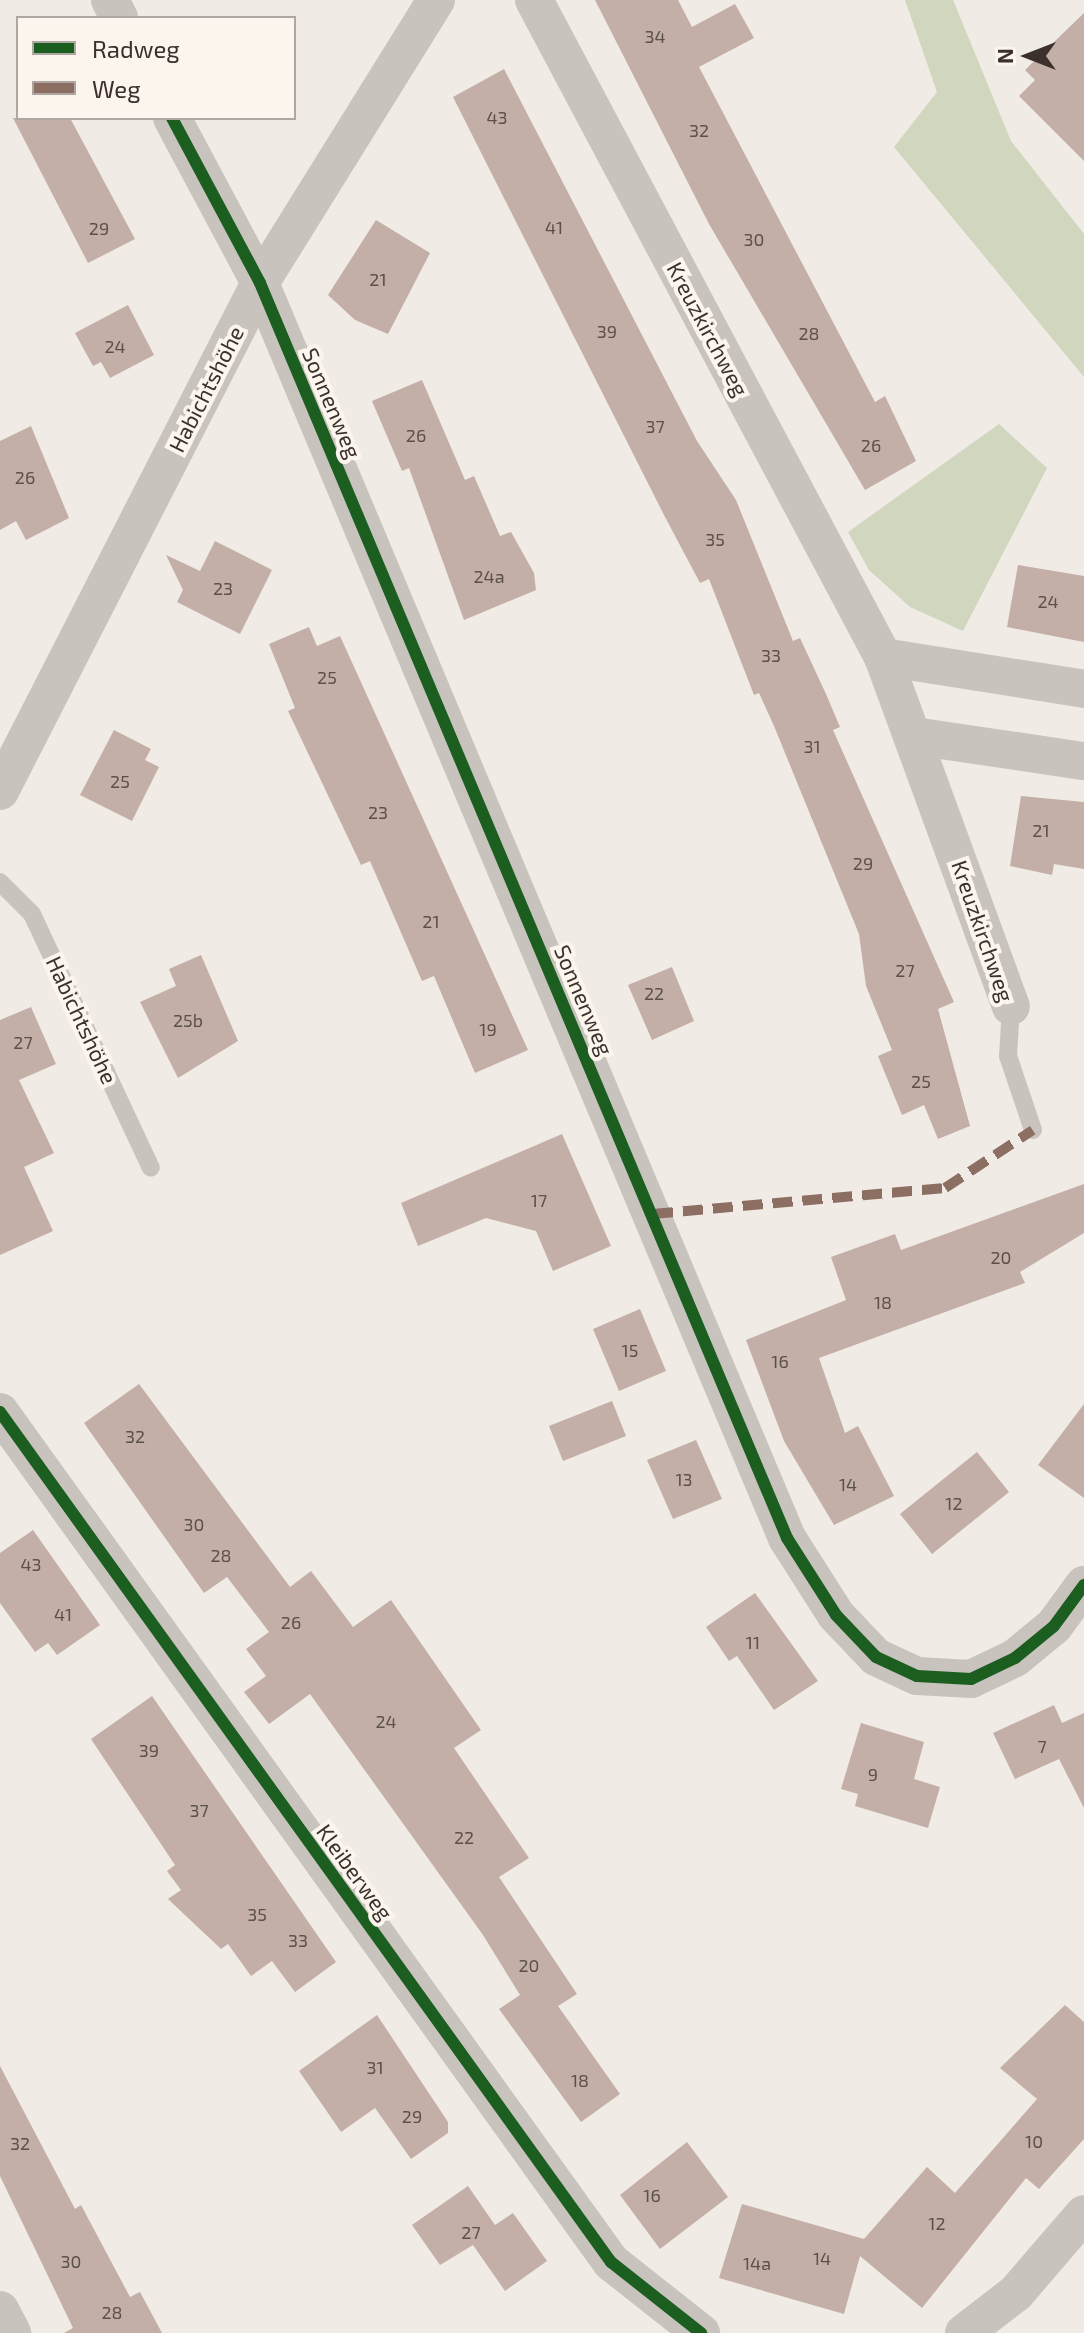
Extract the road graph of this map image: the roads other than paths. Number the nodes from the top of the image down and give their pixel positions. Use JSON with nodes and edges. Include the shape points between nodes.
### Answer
{"nodes":[{"id":1,"x":534,"y":0,"type":"edge"},
{"id":2,"x":433,"y":1,"type":"edge"},
{"id":3,"x":173,"y":120,"type":"edge"},
{"id":4,"x":260,"y":283,"type":"junction"},
{"id":5,"x":883,"y":657,"type":"junction"},
{"id":6,"x":1084,"y":689,"type":"edge"},
{"id":7,"x":914,"y":736,"type":"junction"},
{"id":8,"x":1084,"y":761,"type":"edge"},
{"id":9,"x":0,"y":791,"type":"edge"},
{"id":10,"x":0,"y":882,"type":"edge"},
{"id":11,"x":1011,"y":1006,"type":"joint"},
{"id":12,"x":1033,"y":1130,"type":"dead end"},
{"id":13,"x":151,"y":1168,"type":"dead end"},
{"id":14,"x":0,"y":1412,"type":"edge"},
{"id":15,"x":1084,"y":1585,"type":"edge"},
{"id":16,"x":1084,"y":2214,"type":"edge"},
{"id":17,"x":0,"y":2310,"type":"edge"},
{"id":18,"x":12,"y":2333,"type":"edge"},
{"id":19,"x":701,"y":2333,"type":"edge"},
{"id":20,"x":964,"y":2333,"type":"edge"}],
"edges":[{"from":1,"to":5,"type":"street","name":"Kreuzkirchweg"},
{"from":2,"to":4,"type":"street","name":"Habichtshöhe"},
{"from":3,"to":4,"type":"street","name":"Sonnenweg"},
{"from":4,"to":9,"type":"street","name":"Habichtshöhe"},
{"from":4,"to":15,"type":"street","name":"Sonnenweg","via":[[787,1538],[836,1615],[876,1657],[917,1676],[971,1679],[1015,1658],[1054,1626]]},
{"from":5,"to":6,"type":"street"},
{"from":5,"to":7,"type":"street","name":"Kreuzkirchweg"},
{"from":7,"to":8,"type":"street"},
{"from":7,"to":11,"type":"street","name":"Kreuzkirchweg"},
{"from":10,"to":13,"type":"lane","name":"Habichtshöhe","via":[[32,914]]},
{"from":11,"to":12,"type":"lane","name":"Kreuzkirchweg","via":[[1008,1056]]},
{"from":14,"to":19,"type":"street","name":"Kleiberweg","via":[[611,2262]]},
{"from":16,"to":20,"type":"street","via":[[1016,2293]]},
{"from":17,"to":18,"type":"street"}]}
